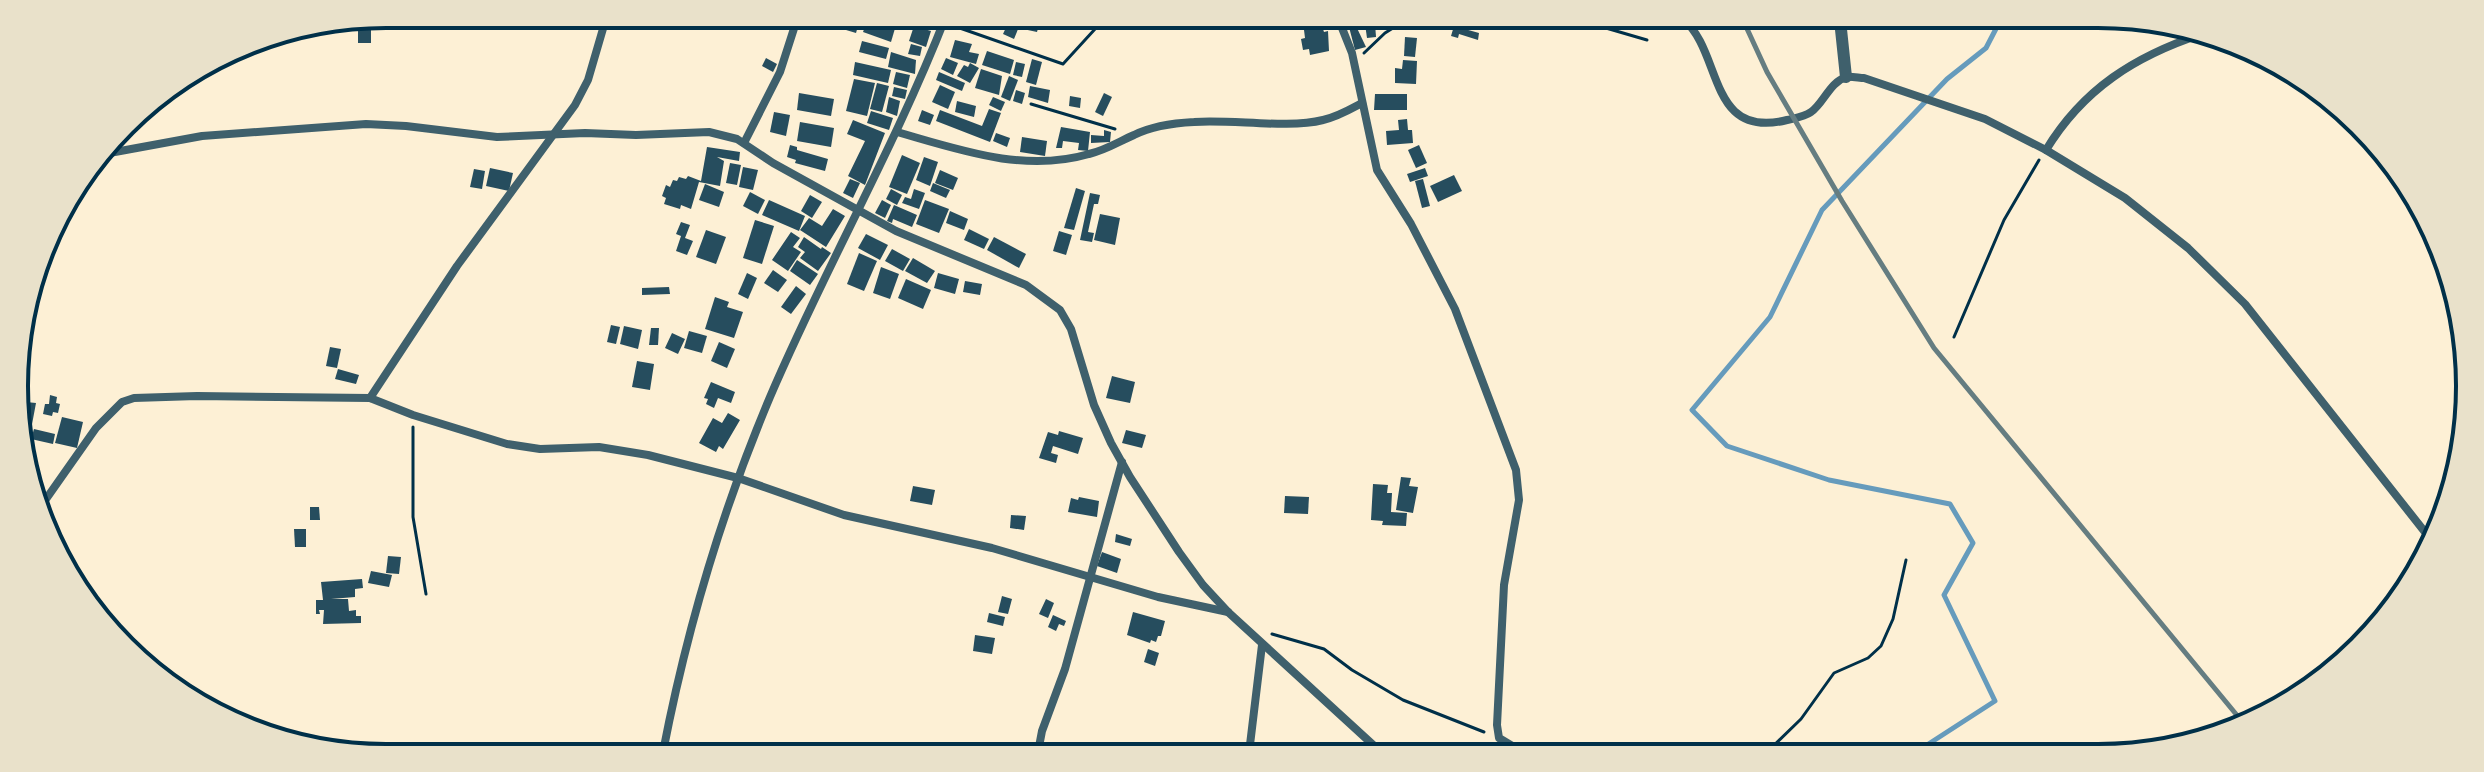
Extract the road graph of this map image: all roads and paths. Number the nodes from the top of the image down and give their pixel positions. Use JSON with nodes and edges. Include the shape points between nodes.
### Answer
{"nodes":[{"id":1,"x":603,"y":28,"type":"edge"},
{"id":2,"x":794,"y":28,"type":"edge"},
{"id":3,"x":942,"y":28,"type":"edge"},
{"id":4,"x":966,"y":28,"type":"edge"},
{"id":5,"x":1096,"y":28,"type":"edge"},
{"id":6,"x":1342,"y":28,"type":"edge"},
{"id":7,"x":1394,"y":28,"type":"edge"},
{"id":8,"x":1606,"y":28,"type":"edge"},
{"id":9,"x":1694,"y":28,"type":"edge"},
{"id":10,"x":1841,"y":28,"type":"edge"},
{"id":11,"x":2189,"y":39,"type":"edge"},
{"id":12,"x":1647,"y":40,"type":"dead end"},
{"id":13,"x":1354,"y":70,"type":"junction"},
{"id":14,"x":1846,"y":77,"type":"junction"},
{"id":15,"x":1362,"y":103,"type":"junction"},
{"id":16,"x":1031,"y":104,"type":"dead end"},
{"id":17,"x":897,"y":132,"type":"junction"},
{"id":18,"x":1134,"y":134,"type":"junction"},
{"id":19,"x":555,"y":135,"type":"junction"},
{"id":20,"x":744,"y":143,"type":"junction"},
{"id":21,"x":2046,"y":150,"type":"junction"},
{"id":22,"x":115,"y":152,"type":"edge"},
{"id":23,"x":860,"y":210,"type":"junction"},
{"id":24,"x":1954,"y":337,"type":"dead end"},
{"id":25,"x":370,"y":398,"type":"junction"},
{"id":26,"x":413,"y":415,"type":"junction"},
{"id":27,"x":1122,"y":462,"type":"junction"},
{"id":28,"x":738,"y":478,"type":"junction"},
{"id":29,"x":46,"y":499,"type":"edge"},
{"id":30,"x":2425,"y":532,"type":"edge"},
{"id":31,"x":1906,"y":560,"type":"dead end"},
{"id":32,"x":1089,"y":578,"type":"junction"},
{"id":33,"x":426,"y":594,"type":"dead end"},
{"id":34,"x":1228,"y":612,"type":"junction"},
{"id":35,"x":1247,"y":630,"type":"junction"},
{"id":36,"x":1262,"y":645,"type":"junction"},
{"id":37,"x":1499,"y":738,"type":"junction"},
{"id":38,"x":665,"y":744,"type":"edge"},
{"id":39,"x":1040,"y":744,"type":"edge"},
{"id":40,"x":1250,"y":744,"type":"edge"},
{"id":41,"x":1372,"y":744,"type":"edge"},
{"id":42,"x":1509,"y":744,"type":"edge"},
{"id":43,"x":1775,"y":744,"type":"edge"}],
"edges":[{"from":1,"to":19,"type":"street","via":[[588,80]]},
{"from":2,"to":20,"type":"street","via":[[780,72]]},
{"from":3,"to":17,"type":"street"},
{"from":4,"to":5,"type":"path","via":[[1063,64]]},
{"from":6,"to":13,"type":"street"},
{"from":7,"to":13,"type":"path","via":[[1374,42]]},
{"from":8,"to":12,"type":"path"},
{"from":9,"to":14,"type":"street","via":[[1722,98],[1757,122],[1808,114]]},
{"from":10,"to":14,"type":"street"},
{"from":11,"to":21,"type":"street","via":[[2141,59],[2103,84],[2071,114]]},
{"from":13,"to":15,"type":"street"},
{"from":14,"to":21,"type":"street","via":[[1864,78],[1985,119]]},
{"from":15,"to":18,"type":"street","via":[[1319,121],[1196,122]]},
{"from":15,"to":37,"type":"street","via":[[1377,170],[1455,309],[1516,470],[1519,500],[1501,618]]},
{"from":16,"to":18,"type":"path"},
{"from":17,"to":18,"type":"street","via":[[972,153],[1040,163],[1100,151]]},
{"from":17,"to":23,"type":"street"},
{"from":19,"to":20,"type":"street","via":[[709,132]]},
{"from":19,"to":22,"type":"street","via":[[497,137],[406,126],[327,126],[202,136]]},
{"from":19,"to":25,"type":"street","via":[[457,266]]},
{"from":20,"to":23,"type":"street"},
{"from":21,"to":24,"type":"path","via":[[2014,198]]},
{"from":21,"to":30,"type":"street","via":[[2125,198],[2188,248],[2245,304]]},
{"from":23,"to":27,"type":"street","via":[[896,231],[1035,289],[1060,310],[1094,405]]},
{"from":23,"to":28,"type":"street","via":[[770,397]]},
{"from":25,"to":26,"type":"street"},
{"from":25,"to":29,"type":"street","via":[[134,398],[122,402],[96,428]]},
{"from":26,"to":28,"type":"street","via":[[507,444],[623,450]]},
{"from":26,"to":33,"type":"path","via":[[413,517]]},
{"from":27,"to":32,"type":"street"},
{"from":27,"to":34,"type":"street","via":[[1179,552]]},
{"from":28,"to":32,"type":"street","via":[[844,515],[981,546]]},
{"from":28,"to":38,"type":"street","via":[[703,578]]},
{"from":31,"to":43,"type":"path","via":[[1881,646],[1834,673]]},
{"from":32,"to":34,"type":"street"},
{"from":32,"to":39,"type":"street"},
{"from":34,"to":35,"type":"street"},
{"from":35,"to":36,"type":"street"},
{"from":35,"to":37,"type":"path","via":[[1324,649],[1403,700]]},
{"from":36,"to":40,"type":"street"},
{"from":36,"to":41,"type":"street"},
{"from":37,"to":42,"type":"street"}]}
